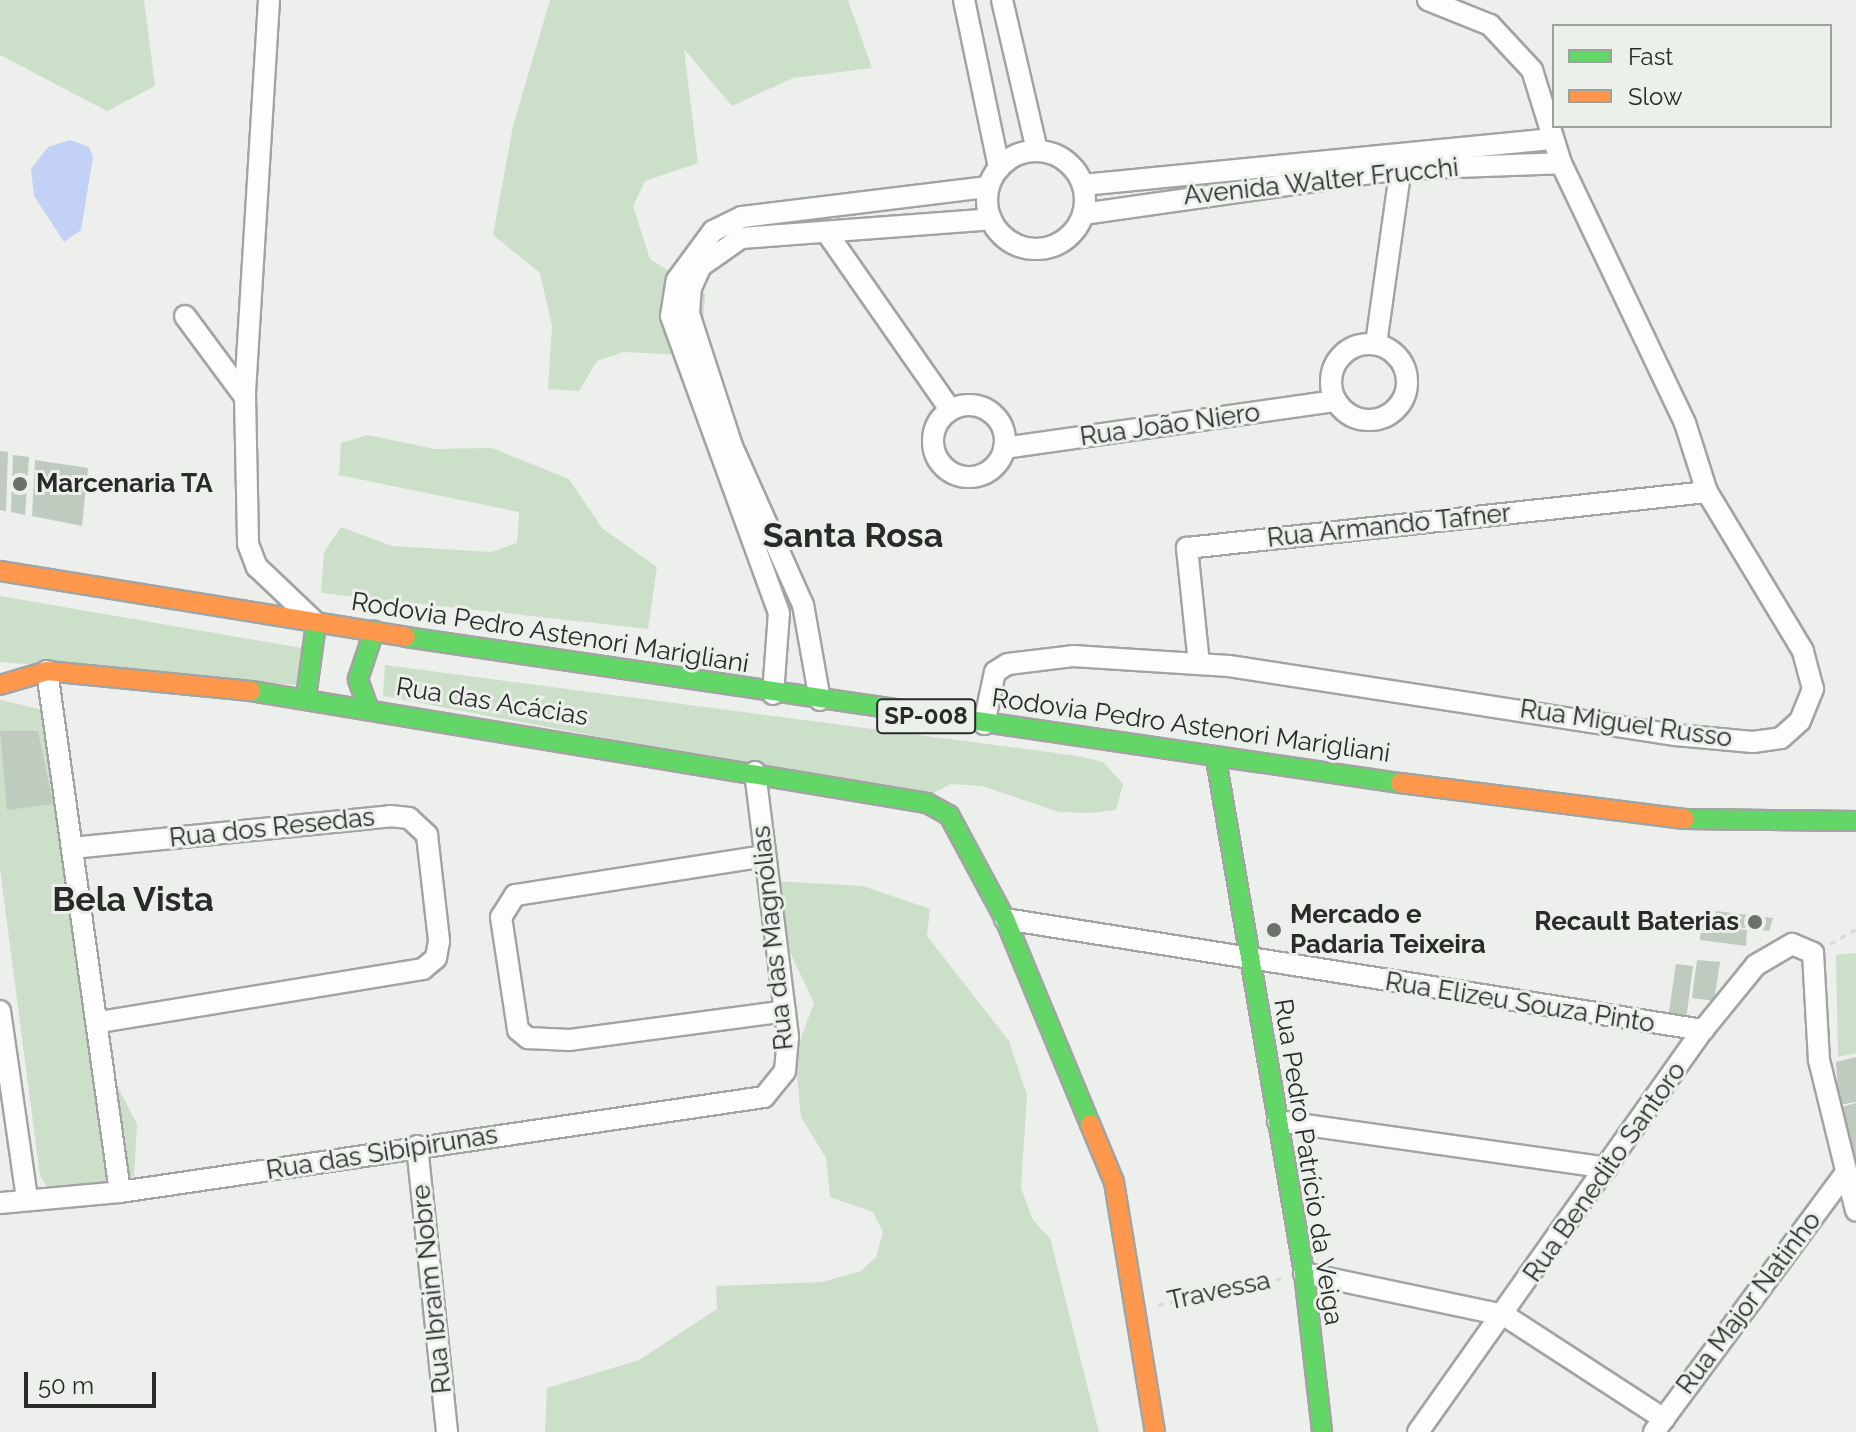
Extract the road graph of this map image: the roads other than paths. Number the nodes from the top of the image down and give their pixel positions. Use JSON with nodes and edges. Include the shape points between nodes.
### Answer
{"nodes":[{"id":1,"x":269,"y":0,"type":"edge"},
{"id":2,"x":964,"y":0,"type":"edge"},
{"id":3,"x":1002,"y":0,"type":"edge"},
{"id":4,"x":1428,"y":0,"type":"edge"},
{"id":5,"x":1551,"y":139,"type":"junction"},
{"id":6,"x":1037,"y":150,"type":"junction"},
{"id":7,"x":1401,"y":161,"type":"junction"},
{"id":8,"x":1561,"y":163,"type":"junction"},
{"id":9,"x":999,"y":168,"type":"junction"},
{"id":10,"x":1083,"y":185,"type":"junction"},
{"id":11,"x":988,"y":187,"type":"junction"},
{"id":12,"x":1083,"y":214,"type":"junction"},
{"id":13,"x":991,"y":219,"type":"junction"},
{"id":14,"x":827,"y":233,"type":"junction"},
{"id":15,"x":185,"y":316,"type":"dead end"},
{"id":16,"x":1376,"y":344,"type":"junction"},
{"id":17,"x":245,"y":397,"type":"junction"},
{"id":18,"x":1336,"y":401,"type":"junction"},
{"id":19,"x":950,"y":409,"type":"junction"},
{"id":20,"x":1004,"y":448,"type":"junction"},
{"id":21,"x":1707,"y":492,"type":"junction"},
{"id":22,"x":1,"y":571,"type":"edge"},
{"id":23,"x":803,"y":605,"type":"junction"},
{"id":24,"x":779,"y":613,"type":"junction"},
{"id":25,"x":316,"y":624,"type":"junction"},
{"id":26,"x":374,"y":631,"type":"junction"},
{"id":27,"x":1199,"y":664,"type":"junction"},
{"id":28,"x":47,"y":671,"type":"junction"},
{"id":29,"x":0,"y":685,"type":"edge"},
{"id":30,"x":773,"y":694,"type":"junction"},
{"id":31,"x":306,"y":697,"type":"junction"},
{"id":32,"x":820,"y":700,"type":"junction"},
{"id":33,"x":369,"y":710,"type":"junction"},
{"id":34,"x":984,"y":724,"type":"junction"},
{"id":35,"x":1216,"y":759,"type":"junction"},
{"id":36,"x":755,"y":772,"type":"junction"},
{"id":37,"x":1856,"y":821,"type":"edge"},
{"id":38,"x":72,"y":848,"type":"junction"},
{"id":39,"x":765,"y":856,"type":"junction"},
{"id":40,"x":1005,"y":919,"type":"junction"},
{"id":41,"x":1247,"y":962,"type":"junction"},
{"id":42,"x":0,"y":1011,"type":"edge"},
{"id":43,"x":785,"y":1011,"type":"junction"},
{"id":44,"x":98,"y":1022,"type":"junction"},
{"id":45,"x":1703,"y":1030,"type":"junction"},
{"id":46,"x":2,"y":1040,"type":"edge"},
{"id":47,"x":764,"y":1097,"type":"joint"},
{"id":48,"x":1278,"y":1121,"type":"junction"},
{"id":49,"x":417,"y":1146,"type":"junction"},
{"id":50,"x":1607,"y":1168,"type":"junction"},
{"id":51,"x":1845,"y":1174,"type":"junction"},
{"id":52,"x":120,"y":1192,"type":"junction"},
{"id":53,"x":27,"y":1199,"type":"junction"},
{"id":54,"x":0,"y":1203,"type":"edge"},
{"id":55,"x":1856,"y":1211,"type":"edge"},
{"id":56,"x":1304,"y":1273,"type":"junction"},
{"id":57,"x":1504,"y":1315,"type":"junction"},
{"id":58,"x":1659,"y":1425,"type":"edge"},
{"id":59,"x":447,"y":1432,"type":"edge"},
{"id":60,"x":1155,"y":1432,"type":"edge"},
{"id":61,"x":1322,"y":1432,"type":"edge"},
{"id":62,"x":1418,"y":1432,"type":"edge"}],
"edges":[{"from":1,"to":17,"type":"street"},
{"from":2,"to":9,"type":"street"},
{"from":3,"to":6,"type":"street"},
{"from":4,"to":5,"type":"street","name":"Rua Miguel Russo","via":[[1490,25],[1515,46],[1532,70]]},
{"from":5,"to":7,"type":"street","name":"Avenida Walter Frucchi"},
{"from":5,"to":8,"type":"street","name":"Rua Miguel Russo"},
{"from":6,"to":9,"type":"street"},
{"from":6,"to":10,"type":"street","via":[[1066,160]]},
{"from":7,"to":8,"type":"street","name":"Avenida Walter Frucchi"},
{"from":7,"to":10,"type":"street","name":"Avenida Walter Frucchi"},
{"from":7,"to":12,"type":"street","name":"Avenida Walter Frucchi"},
{"from":7,"to":16,"type":"street"},
{"from":8,"to":21,"type":"street","name":"Rua Miguel Russo","via":[[1685,423]]},
{"from":9,"to":11,"type":"street"},
{"from":10,"to":12,"type":"street"},
{"from":11,"to":13,"type":"street"},
{"from":11,"to":24,"type":"street","via":[[742,217],[690,254],[671,316]]},
{"from":12,"to":13,"type":"street","via":[[1069,237],[1033,249],[1011,242]]},
{"from":13,"to":14,"type":"street"},
{"from":14,"to":19,"type":"street"},
{"from":14,"to":23,"type":"street","via":[[741,238],[701,266],[691,288],[689,314],[732,446]]},
{"from":15,"to":17,"type":"street"},
{"from":16,"to":18,"type":"street","via":[[1352,348],[1335,365]]},
{"from":16,"to":18,"type":"street","via":[[1405,369],[1399,406],[1364,421]]},
{"from":17,"to":25,"type":"street","via":[[248,544],[257,567]]},
{"from":18,"to":20,"type":"street","name":"Rua João Niero"},
{"from":19,"to":20,"type":"street","via":[[988,410]]},
{"from":19,"to":20,"type":"street","via":[[933,439],[947,470],[982,475]]},
{"from":21,"to":27,"type":"street","name":"Rua Armando Tafner","via":[[1187,548]]},
{"from":21,"to":27,"type":"street","name":"Rua Miguel Russo","via":[[1803,651],[1813,689],[1800,721],[1781,738],[1676,735]]},
{"from":22,"to":25,"type":"street","name":"Rodovia Pedro Astenori Marigliani","number":"SP-008"},
{"from":23,"to":24,"type":"street"},
{"from":23,"to":32,"type":"street"},
{"from":24,"to":30,"type":"street"},
{"from":25,"to":26,"type":"street","name":"Rodovia Pedro Astenori Marigliani","number":"SP-008"},
{"from":25,"to":31,"type":"street"},
{"from":26,"to":30,"type":"street","name":"Rodovia Pedro Astenori Marigliani","number":"SP-008"},
{"from":26,"to":33,"type":"street","via":[[358,679]]},
{"from":27,"to":34,"type":"street","name":"Rua Miguel Russo","via":[[1073,656],[1008,664],[988,687]]},
{"from":28,"to":29,"type":"street"},
{"from":28,"to":31,"type":"street","name":"Rua das Acácias"},
{"from":28,"to":38,"type":"street"},
{"from":30,"to":32,"type":"street","name":"Rodovia Pedro Astenori Marigliani","number":"SP-008"},
{"from":31,"to":33,"type":"street","name":"Rua das Acácias"},
{"from":32,"to":34,"type":"street","name":"Rodovia Pedro Astenori Marigliani","number":"SP-008"},
{"from":33,"to":36,"type":"street","name":"Rua das Acácias"},
{"from":34,"to":35,"type":"street","name":"Rodovia Pedro Astenori Marigliani","number":"SP-008"},
{"from":35,"to":37,"type":"street","name":"Rodovia Pedro Astenori Marigliani","number":"SP-008","via":[[1611,813],[1740,823]]},
{"from":35,"to":41,"type":"street","name":"Rua Pedro Patrício da Veiga"},
{"from":36,"to":39,"type":"street","name":"Rua das Magnólias"},
{"from":36,"to":40,"type":"street","name":"Rua das Acácias","via":[[927,803],[949,815]]},
{"from":38,"to":44,"type":"street"},
{"from":38,"to":44,"type":"street","name":"Rua dos Resedas","via":[[390,816],[409,818],[427,835],[439,941],[423,969]]},
{"from":39,"to":43,"type":"street","name":"Rua das Magnólias"},
{"from":39,"to":43,"type":"street","via":[[515,895],[501,917],[518,1030],[528,1038],[569,1040]]},
{"from":40,"to":41,"type":"street","name":"Rua Elizeu Souza Pinto"},
{"from":40,"to":60,"type":"street","via":[[1114,1182]]},
{"from":41,"to":45,"type":"street","name":"Rua Elizeu Souza Pinto"},
{"from":41,"to":48,"type":"street","name":"Rua Pedro Patrício da Veiga"},
{"from":42,"to":46,"type":"street"},
{"from":43,"to":47,"type":"street","name":"Rua das Magnólias","via":[[785,1071]]},
{"from":44,"to":52,"type":"street"},
{"from":45,"to":50,"type":"street","name":"Rua Benedito Santoro"},
{"from":45,"to":51,"type":"street","name":"Rua Benedito Santoro","via":[[1756,965],[1792,944],[1813,953],[1819,1060]]},
{"from":46,"to":53,"type":"street"},
{"from":47,"to":49,"type":"street","name":"Rua das Sibipirunas"},
{"from":48,"to":50,"type":"street"},
{"from":48,"to":56,"type":"street","name":"Rua Pedro Patrício da Veiga"},
{"from":49,"to":52,"type":"street","name":"Rua das Sibipirunas"},
{"from":49,"to":59,"type":"street","name":"Rua Ibraim Nobre"},
{"from":50,"to":57,"type":"street","name":"Rua Benedito Santoro"},
{"from":51,"to":55,"type":"street"},
{"from":51,"to":58,"type":"street","name":"Rua Major Natinho"},
{"from":52,"to":53,"type":"street","name":"Rua das Sibipirunas"},
{"from":53,"to":54,"type":"street","name":"Rua das Sibipirunas"},
{"from":56,"to":57,"type":"street"},
{"from":56,"to":61,"type":"street","name":"Rua Pedro Patrício da Veiga"},
{"from":57,"to":58,"type":"street"},
{"from":57,"to":62,"type":"street","name":"Rua Benedito Santoro"}]}
